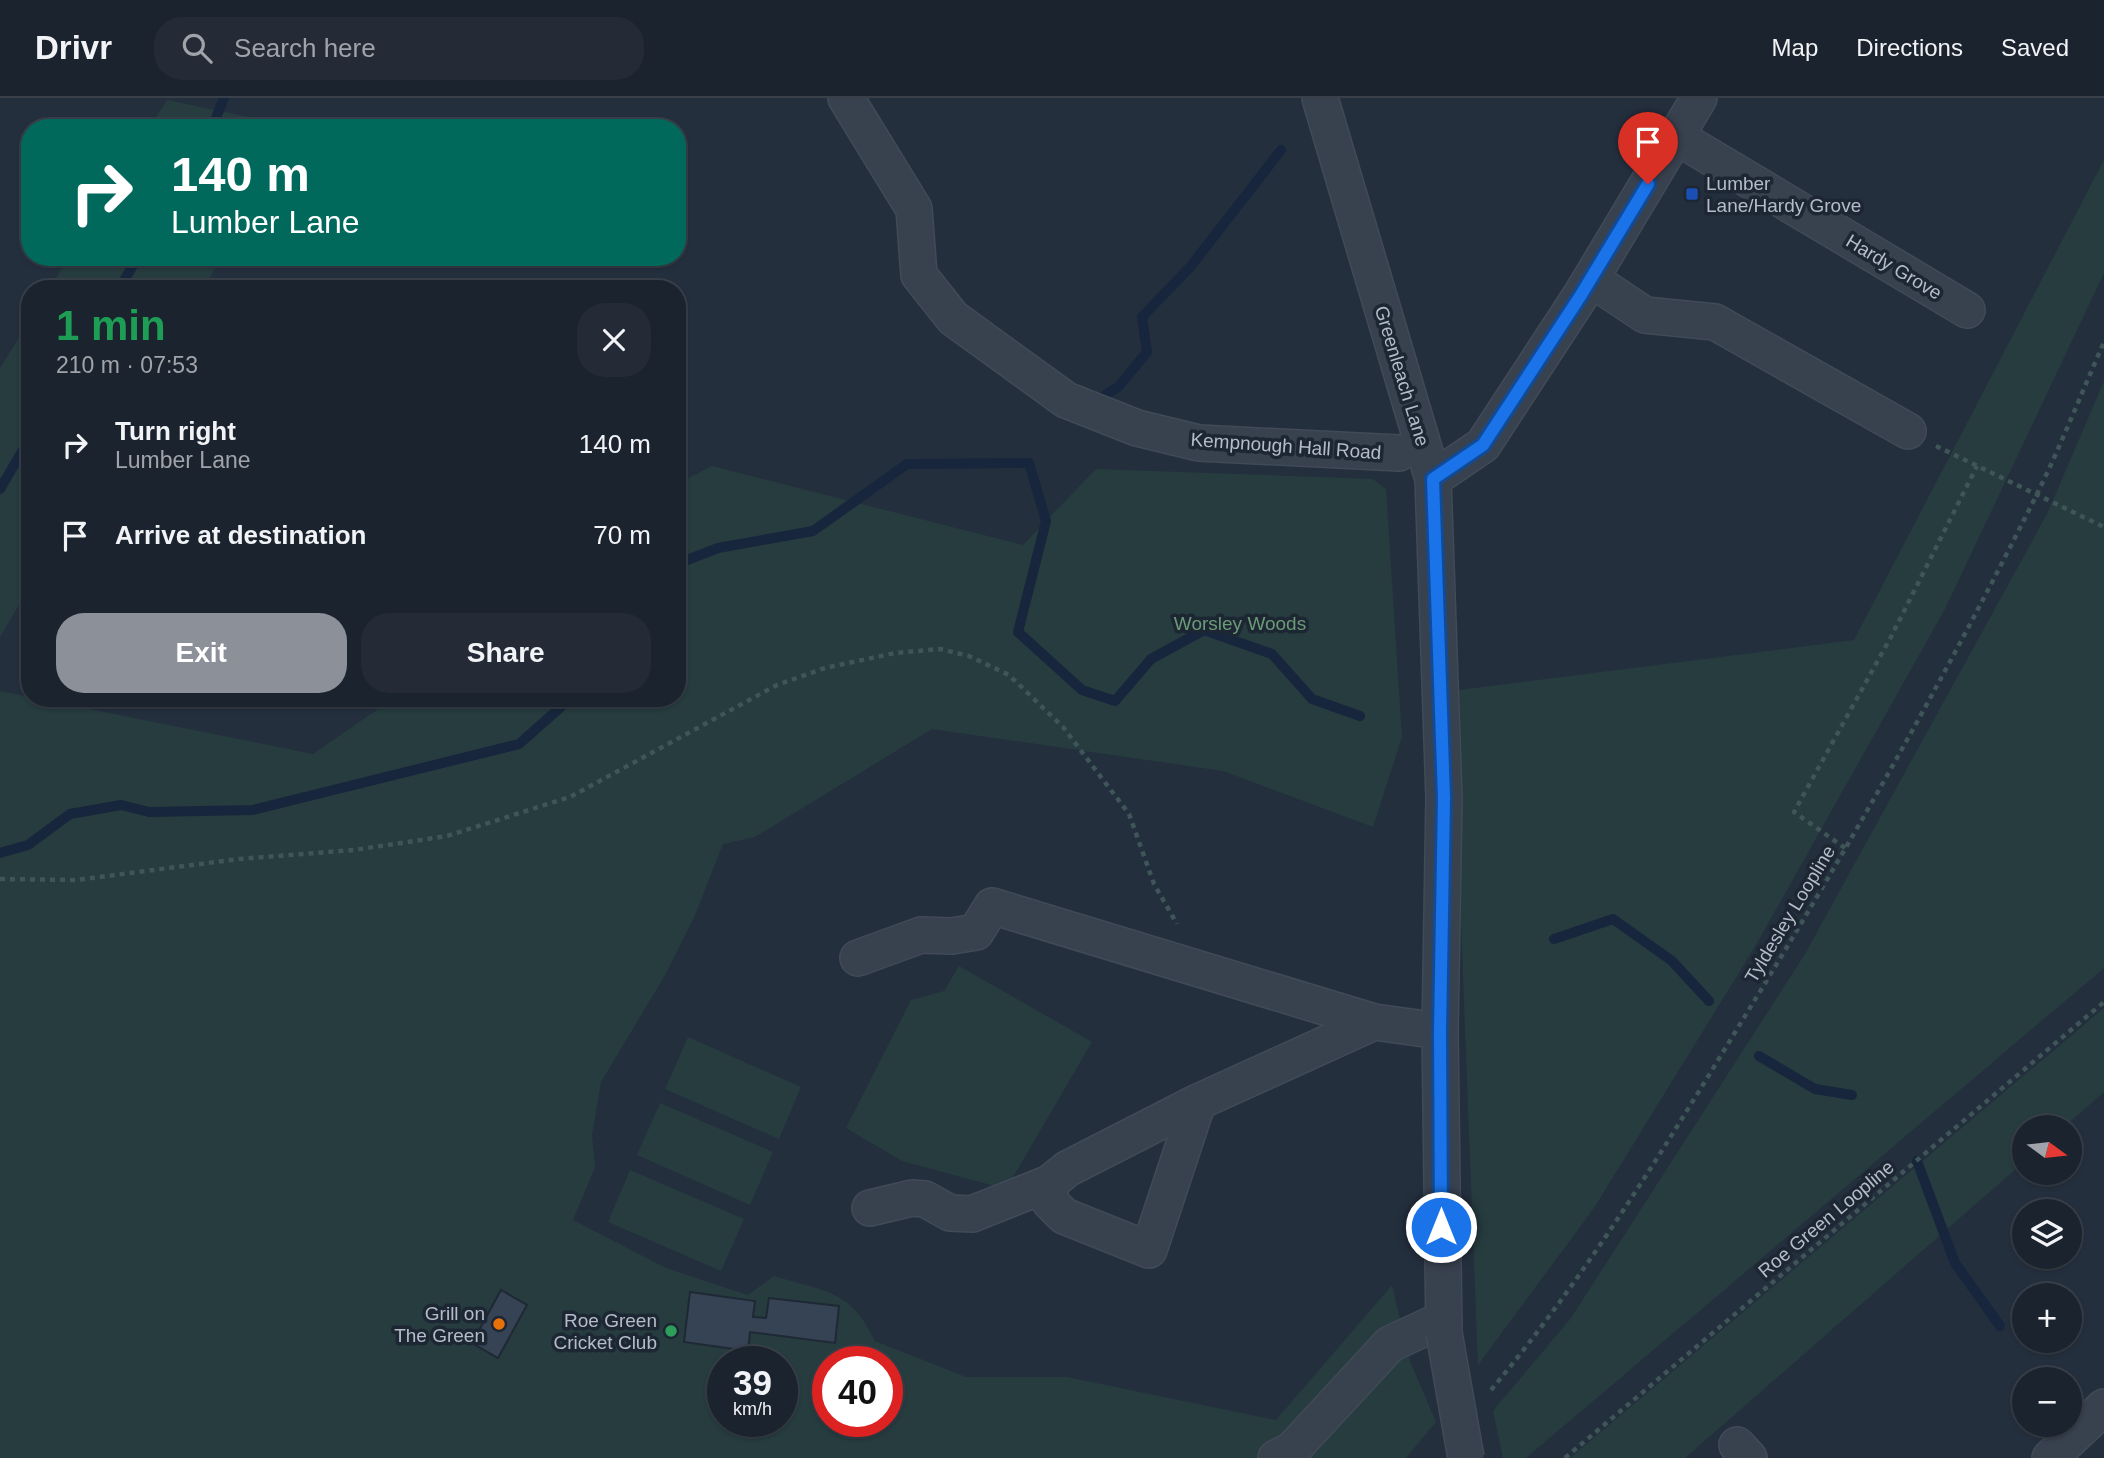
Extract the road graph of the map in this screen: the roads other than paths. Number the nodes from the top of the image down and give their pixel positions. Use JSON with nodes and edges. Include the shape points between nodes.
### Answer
{"nodes":[{"id":1,"x":846,"y":98,"type":"edge"},
{"id":2,"x":1320,"y":98,"type":"edge"},
{"id":3,"x":1699,"y":98,"type":"edge"},
{"id":4,"x":1677,"y":136,"type":"junction"},
{"id":5,"x":1591,"y":279,"type":"junction"},
{"id":6,"x":1968,"y":310,"type":"dead end"},
{"id":7,"x":1908,"y":431,"type":"road end"},
{"id":8,"x":1399,"y":453,"type":"dead end"},
{"id":9,"x":1433,"y":479,"type":"junction"},
{"id":10,"x":858,"y":958,"type":"dead end"},
{"id":11,"x":1374,"y":1023,"type":"junction"},
{"id":12,"x":1440,"y":1031,"type":"junction"},
{"id":13,"x":1198,"y":1102,"type":"junction"},
{"id":14,"x":1050,"y":1183,"type":"junction"},
{"id":15,"x":870,"y":1208,"type":"dead end"},
{"id":16,"x":1444,"y":1326,"type":"junction"},
{"id":17,"x":2104,"y":1407,"type":"edge"},
{"id":18,"x":1276,"y":1458,"type":"edge"},
{"id":19,"x":1466,"y":1458,"type":"edge"},
{"id":20,"x":2050,"y":1458,"type":"edge"}],
"edges":[{"from":1,"to":8,"type":"street","name":"Kempnough Hall Road","via":[[915,209],[919,275],[953,318],[1066,400],[1137,428],[1199,443]]},
{"from":2,"to":9,"type":"street","name":"Greenleach Lane"},
{"from":3,"to":4,"type":"street"},
{"from":4,"to":5,"type":"street"},
{"from":4,"to":6,"type":"street","name":"Hardy Grove"},
{"from":5,"to":7,"type":"street","via":[[1645,315],[1715,322]]},
{"from":5,"to":9,"type":"street","via":[[1483,445]]},
{"from":9,"to":12,"type":"street","name":"Greenleach Lane","via":[[1444,798]]},
{"from":10,"to":11,"type":"street","via":[[921,935],[976,932],[992,906]]},
{"from":11,"to":12,"type":"street"},
{"from":11,"to":13,"type":"street"},
{"from":12,"to":16,"type":"street","name":"Greenleach Lane"},
{"from":13,"to":14,"type":"street","via":[[1067,1169]]},
{"from":13,"to":14,"type":"street","via":[[1149,1250],[1063,1216],[1050,1202]]},
{"from":14,"to":15,"type":"street","via":[[972,1214],[950,1213],[925,1199],[912,1198]]},
{"from":16,"to":18,"type":"street","via":[[1390,1344],[1292,1450]]},
{"from":16,"to":19,"type":"street","name":"Greenleach Lane","bridge":true},
{"from":17,"to":20,"type":"street"}]}
